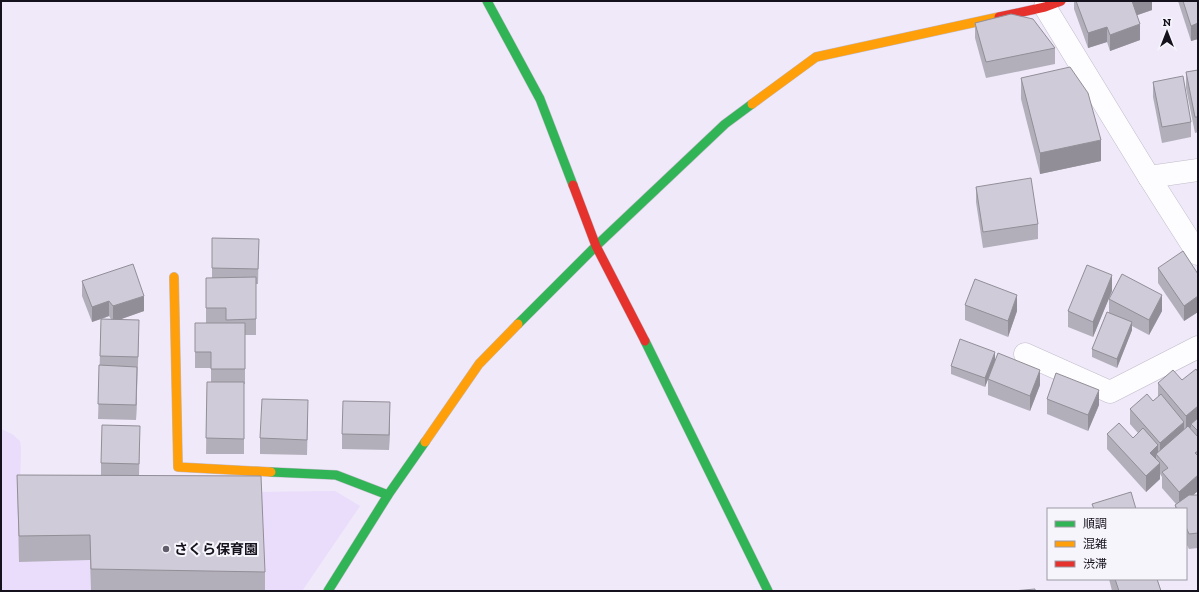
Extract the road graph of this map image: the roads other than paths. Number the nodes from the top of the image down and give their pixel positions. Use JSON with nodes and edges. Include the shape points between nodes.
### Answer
{"nodes":[{"id":1,"x":487,"y":1,"type":"edge"},
{"id":2,"x":1053,"y":4,"type":"edge"},
{"id":3,"x":1198,"y":170,"type":"edge"},
{"id":4,"x":1149,"y":177,"type":"junction"},
{"id":5,"x":596,"y":246,"type":"junction"},
{"id":6,"x":1198,"y":254,"type":"edge"},
{"id":7,"x":174,"y":277,"type":"dead end"},
{"id":8,"x":1198,"y":347,"type":"edge"},
{"id":9,"x":1025,"y":354,"type":"dead end"},
{"id":10,"x":388,"y":495,"type":"junction"},
{"id":11,"x":328,"y":591,"type":"edge"},
{"id":12,"x":768,"y":591,"type":"edge"}],
"edges":[{"from":1,"to":5,"type":"street","via":[[540,99]]},
{"from":2,"to":4,"type":"street"},
{"from":2,"to":5,"type":"street","via":[[816,57],[725,124]]},
{"from":3,"to":4,"type":"street"},
{"from":4,"to":6,"type":"street"},
{"from":5,"to":10,"type":"street","via":[[478,364]]},
{"from":5,"to":12,"type":"street"},
{"from":7,"to":10,"type":"street","via":[[178,467],[336,475]]},
{"from":8,"to":9,"type":"street","via":[[1110,392]]},
{"from":10,"to":11,"type":"street"}]}
